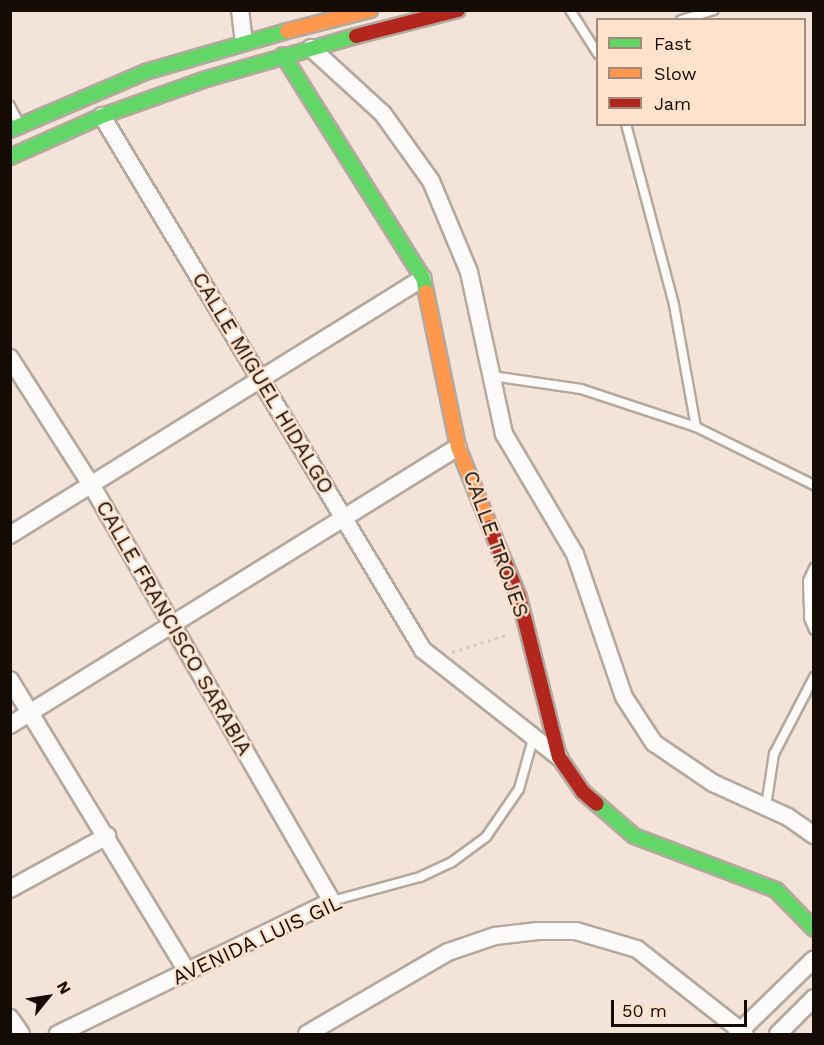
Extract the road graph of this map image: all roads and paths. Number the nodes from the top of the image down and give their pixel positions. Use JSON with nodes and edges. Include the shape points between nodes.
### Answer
{"nodes":[{"id":1,"x":240,"y":10,"type":"edge"},
{"id":2,"x":370,"y":10,"type":"edge"},
{"id":3,"x":458,"y":10,"type":"edge"},
{"id":4,"x":570,"y":10,"type":"edge"},
{"id":5,"x":714,"y":10,"type":"edge"},
{"id":6,"x":688,"y":18,"type":"edge"},
{"id":7,"x":244,"y":42,"type":"junction"},
{"id":8,"x":594,"y":42,"type":"edge"},
{"id":9,"x":311,"y":48,"type":"junction"},
{"id":10,"x":283,"y":55,"type":"junction"},
{"id":11,"x":10,"y":106,"type":"edge"},
{"id":12,"x":102,"y":116,"type":"junction"},
{"id":13,"x":627,"y":126,"type":"edge"},
{"id":14,"x":15,"y":128,"type":"edge"},
{"id":15,"x":10,"y":157,"type":"edge"},
{"id":16,"x":423,"y":278,"type":"junction"},
{"id":17,"x":10,"y":358,"type":"edge"},
{"id":18,"x":492,"y":376,"type":"junction"},
{"id":19,"x":262,"y":377,"type":"junction"},
{"id":20,"x":696,"y":427,"type":"junction"},
{"id":21,"x":458,"y":447,"type":"junction"},
{"id":22,"x":813,"y":485,"type":"edge"},
{"id":23,"x":92,"y":486,"type":"junction"},
{"id":24,"x":344,"y":519,"type":"junction"},
{"id":25,"x":10,"y":535,"type":"edge"},
{"id":26,"x":813,"y":568,"type":"edge"},
{"id":27,"x":173,"y":625,"type":"junction"},
{"id":28,"x":527,"y":628,"type":"junction"},
{"id":29,"x":813,"y":630,"type":"edge"},
{"id":30,"x":423,"y":650,"type":"junction"},
{"id":31,"x":813,"y":677,"type":"edge"},
{"id":32,"x":10,"y":680,"type":"edge"},
{"id":33,"x":31,"y":712,"type":"junction"},
{"id":34,"x":10,"y":725,"type":"edge"},
{"id":35,"x":533,"y":739,"type":"junction"},
{"id":36,"x":559,"y":757,"type":"junction"},
{"id":37,"x":766,"y":806,"type":"junction"},
{"id":38,"x":813,"y":835,"type":"edge"},
{"id":39,"x":107,"y":836,"type":"junction"},
{"id":40,"x":10,"y":889,"type":"edge"},
{"id":41,"x":332,"y":901,"type":"junction"},
{"id":42,"x":813,"y":929,"type":"edge"},
{"id":43,"x":813,"y":959,"type":"edge"},
{"id":44,"x":187,"y":971,"type":"junction"},
{"id":45,"x":813,"y":998,"type":"edge"},
{"id":46,"x":10,"y":1018,"type":"edge"},
{"id":47,"x":741,"y":1033,"type":"edge"},
{"id":48,"x":21,"y":1035,"type":"edge"},
{"id":49,"x":58,"y":1035,"type":"edge"},
{"id":50,"x":307,"y":1035,"type":"edge"},
{"id":51,"x":778,"y":1035,"type":"edge"}],
"edges":[{"from":1,"to":7,"type":"street"},
{"from":2,"to":7,"type":"street"},
{"from":3,"to":9,"type":"street"},
{"from":4,"to":8,"type":"lane"},
{"from":5,"to":6,"type":"lane"},
{"from":7,"to":14,"type":"street","via":[[145,72]]},
{"from":9,"to":10,"type":"street"},
{"from":9,"to":18,"type":"street","via":[[383,114],[431,181],[469,272]]},
{"from":10,"to":12,"type":"street"},
{"from":10,"to":16,"type":"street","name":"CALLE TROJES"},
{"from":11,"to":14,"type":"lane"},
{"from":12,"to":15,"type":"street"},
{"from":12,"to":19,"type":"street","name":"CALLE MIGUEL HIDALGO"},
{"from":13,"to":20,"type":"lane","via":[[674,305]]},
{"from":16,"to":19,"type":"street"},
{"from":16,"to":21,"type":"street","name":"CALLE TROJES"},
{"from":17,"to":23,"type":"street","name":"CALLE FRANCISCO SARABIA"},
{"from":18,"to":20,"type":"lane","via":[[581,389]]},
{"from":18,"to":37,"type":"street","via":[[504,434],[575,554],[624,697],[654,743],[713,783]]},
{"from":19,"to":23,"type":"street"},
{"from":19,"to":24,"type":"street","name":"CALLE MIGUEL HIDALGO"},
{"from":20,"to":22,"type":"lane"},
{"from":21,"to":24,"type":"street"},
{"from":21,"to":28,"type":"street","name":"CALLE TROJES","via":[[519,597]]},
{"from":23,"to":25,"type":"street"},
{"from":23,"to":27,"type":"street","name":"CALLE FRANCISCO SARABIA"},
{"from":24,"to":27,"type":"street"},
{"from":24,"to":30,"type":"street","name":"CALLE MIGUEL HIDALGO"},
{"from":26,"to":29,"type":"lane","via":[[808,580]]},
{"from":27,"to":33,"type":"street"},
{"from":27,"to":41,"type":"street","name":"CALLE FRANCISCO SARABIA"},
{"from":28,"to":30,"type":"path","via":[[453,652]]},
{"from":28,"to":36,"type":"street","name":"CALLE TROJES","via":[[531,657]]},
{"from":30,"to":35,"type":"street","name":"CALLE MIGUEL HIDALGO"},
{"from":31,"to":37,"type":"lane","via":[[774,754]]},
{"from":32,"to":33,"type":"street"},
{"from":33,"to":34,"type":"street"},
{"from":33,"to":39,"type":"street"},
{"from":35,"to":36,"type":"street","name":"CALLE MIGUEL HIDALGO"},
{"from":35,"to":41,"type":"lane","name":"AVENIDA LUIS GIL","via":[[519,789],[486,837],[452,862],[420,877]]},
{"from":36,"to":42,"type":"street","name":"CALLE TROJES","via":[[583,792],[634,836],[776,890]]},
{"from":37,"to":38,"type":"street"},
{"from":39,"to":40,"type":"street"},
{"from":39,"to":44,"type":"street"},
{"from":41,"to":44,"type":"street","name":"AVENIDA LUIS GIL"},
{"from":43,"to":47,"type":"street"},
{"from":44,"to":49,"type":"street","name":"AVENIDA LUIS GIL"},
{"from":45,"to":51,"type":"street"},
{"from":46,"to":48,"type":"street"},
{"from":47,"to":50,"type":"street","via":[[637,950],[602,936],[538,931],[495,936],[448,952]]}]}
